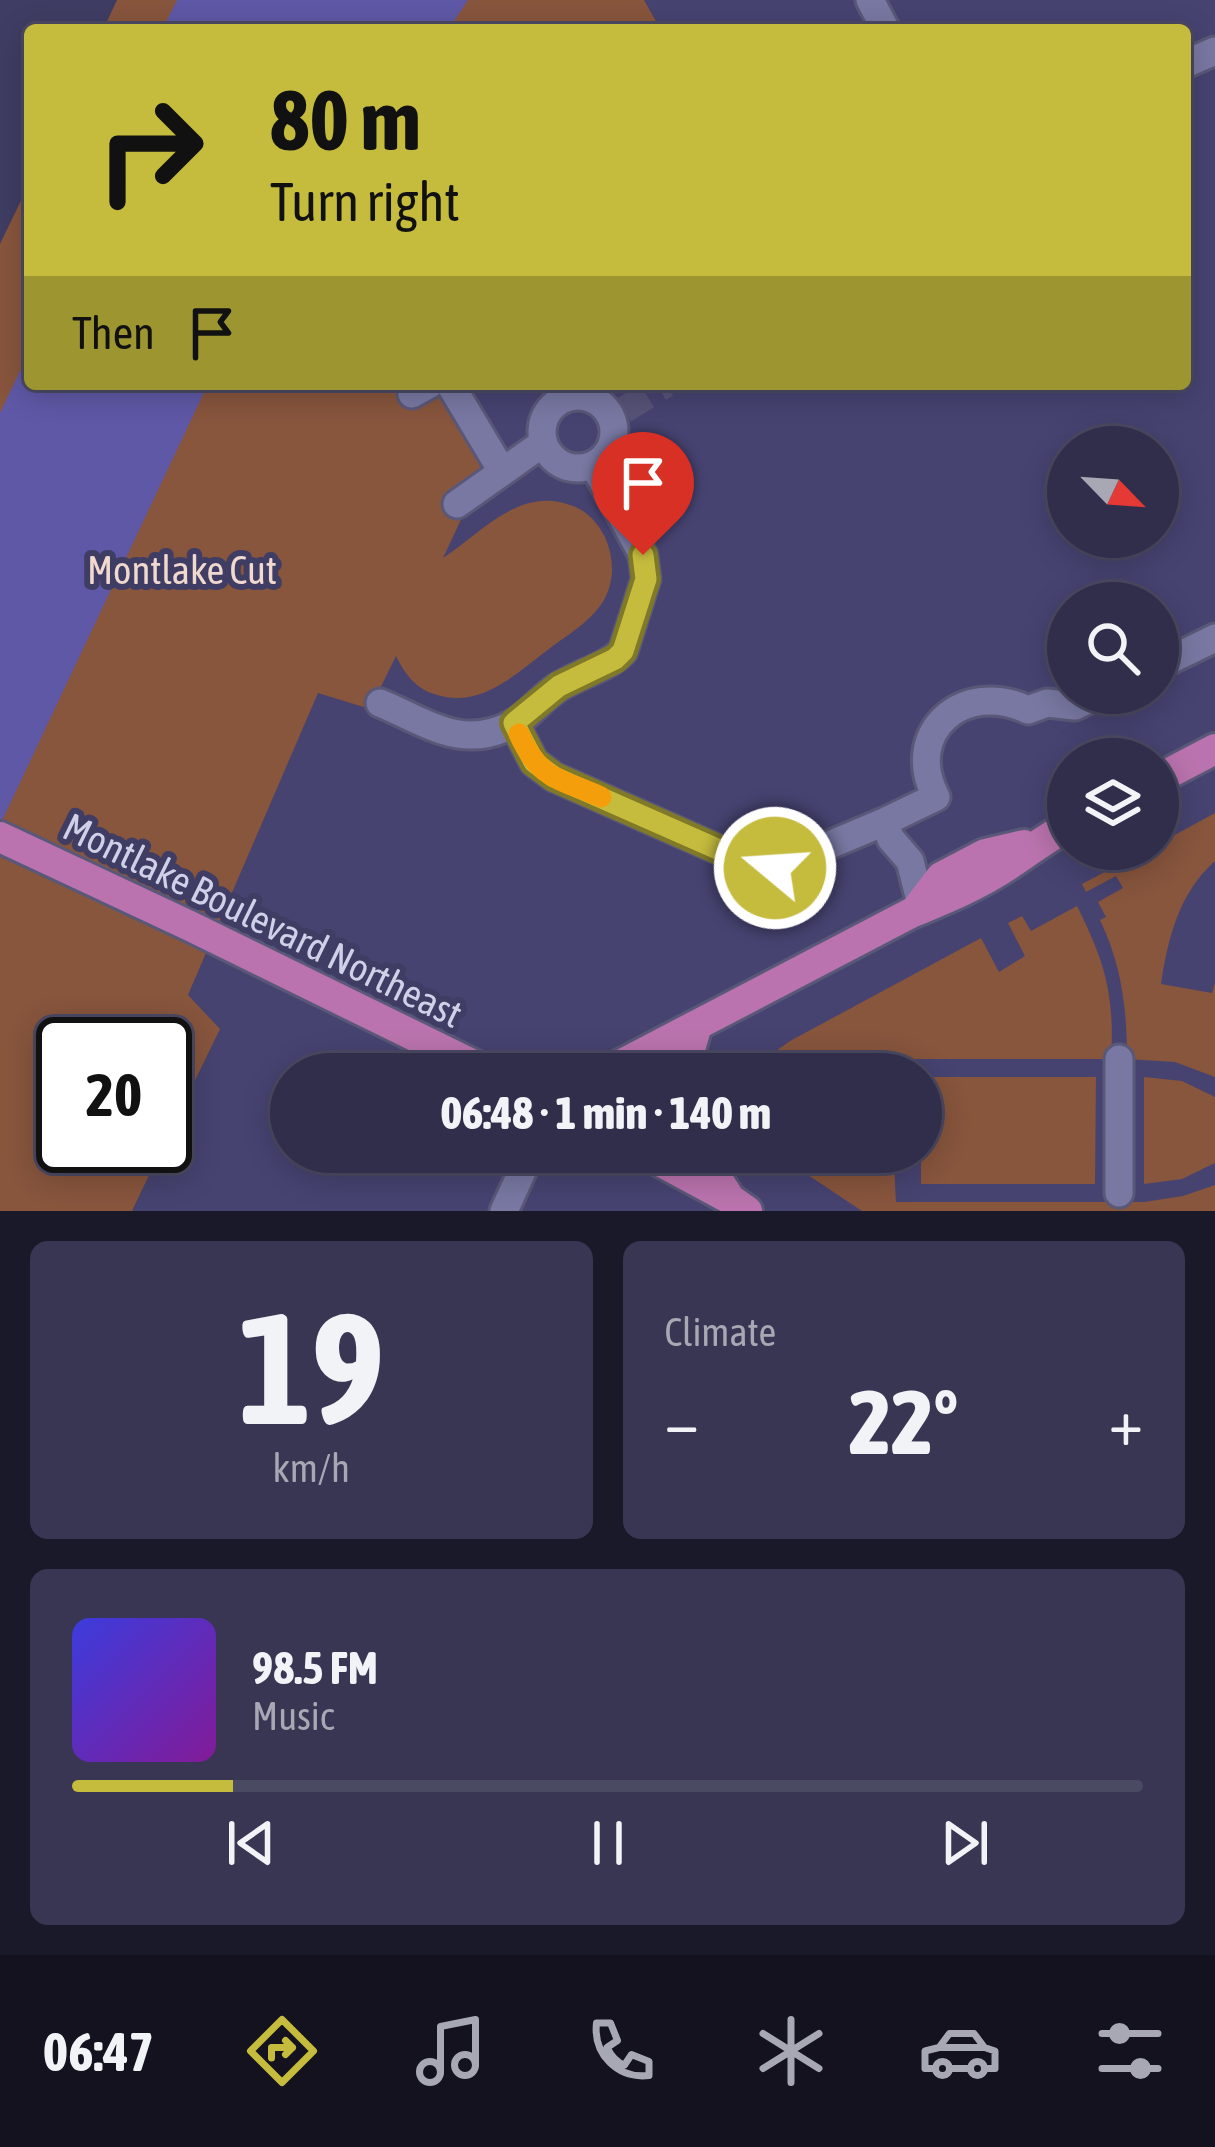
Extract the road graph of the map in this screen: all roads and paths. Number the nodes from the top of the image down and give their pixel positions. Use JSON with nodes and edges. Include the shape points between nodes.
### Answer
{"nodes":[{"id":1,"x":454,"y":390,"type":"edge"},
{"id":2,"x":543,"y":443,"type":"junction"},
{"id":3,"x":594,"y":466,"type":"junction"},
{"id":4,"x":502,"y":471,"type":"junction"},
{"id":5,"x":457,"y":504,"type":"dead end"},
{"id":6,"x":1215,"y":638,"type":"edge"},
{"id":7,"x":1179,"y":656,"type":"edge"},
{"id":8,"x":380,"y":703,"type":"dead end"},
{"id":9,"x":1047,"y":703,"type":"edge"},
{"id":10,"x":514,"y":723,"type":"junction"},
{"id":11,"x":1215,"y":748,"type":"edge"},
{"id":12,"x":1215,"y":761,"type":"edge"},
{"id":13,"x":1179,"y":767,"type":"edge"},
{"id":14,"x":1179,"y":770,"type":"edge"},
{"id":15,"x":884,"y":822,"type":"junction"},
{"id":16,"x":1047,"y":835,"type":"edge"},
{"id":17,"x":0,"y":837,"type":"edge"},
{"id":18,"x":919,"y":908,"type":"junction"},
{"id":19,"x":697,"y":1025,"type":"junction"},
{"id":20,"x":449,"y":1053,"type":"edge"},
{"id":21,"x":643,"y":1053,"type":"edge"},
{"id":22,"x":689,"y":1053,"type":"edge"},
{"id":23,"x":1119,"y":1059,"type":"dead end"},
{"id":24,"x":521,"y":1173,"type":"edge"},
{"id":25,"x":681,"y":1173,"type":"edge"},
{"id":26,"x":715,"y":1173,"type":"edge"},
{"id":27,"x":1120,"y":1193,"type":"dead end"},
{"id":28,"x":738,"y":1205,"type":"edge"},
{"id":29,"x":503,"y":1211,"type":"edge"}],
"edges":[{"from":1,"to":4,"type":"street"},
{"from":2,"to":3,"type":"street","via":[[559,464]]},
{"from":2,"to":3,"type":"street","via":[[543,422],[555,404],[575,396],[597,401],[611,418],[614,440]]},
{"from":2,"to":4,"type":"street"},
{"from":3,"to":10,"type":"street","via":[[646,567],[632,624],[615,659],[559,686]]},
{"from":4,"to":5,"type":"street"},
{"from":6,"to":7,"type":"street"},
{"from":8,"to":10,"type":"street","via":[[456,736],[482,737]]},
{"from":9,"to":15,"type":"street","via":[[1028,710],[994,699],[959,707],[928,748],[936,797]]},
{"from":10,"to":15,"type":"street","via":[[534,762],[554,777],[740,859],[775,868]]},
{"from":11,"to":13,"type":"main road"},
{"from":12,"to":14,"type":"main road"},
{"from":15,"to":18,"type":"street","via":[[910,861]]},
{"from":16,"to":18,"type":"main road","via":[[941,877]]},
{"from":17,"to":20,"type":"main road","name":"Montlake Boulevard Northeast"},
{"from":18,"to":19,"type":"main road"},
{"from":19,"to":21,"type":"main road"},
{"from":19,"to":22,"type":"main road"},
{"from":23,"to":27,"type":"street"},
{"from":24,"to":29,"type":"street"},
{"from":25,"to":28,"type":"main road"},
{"from":26,"to":28,"type":"main road"}]}
